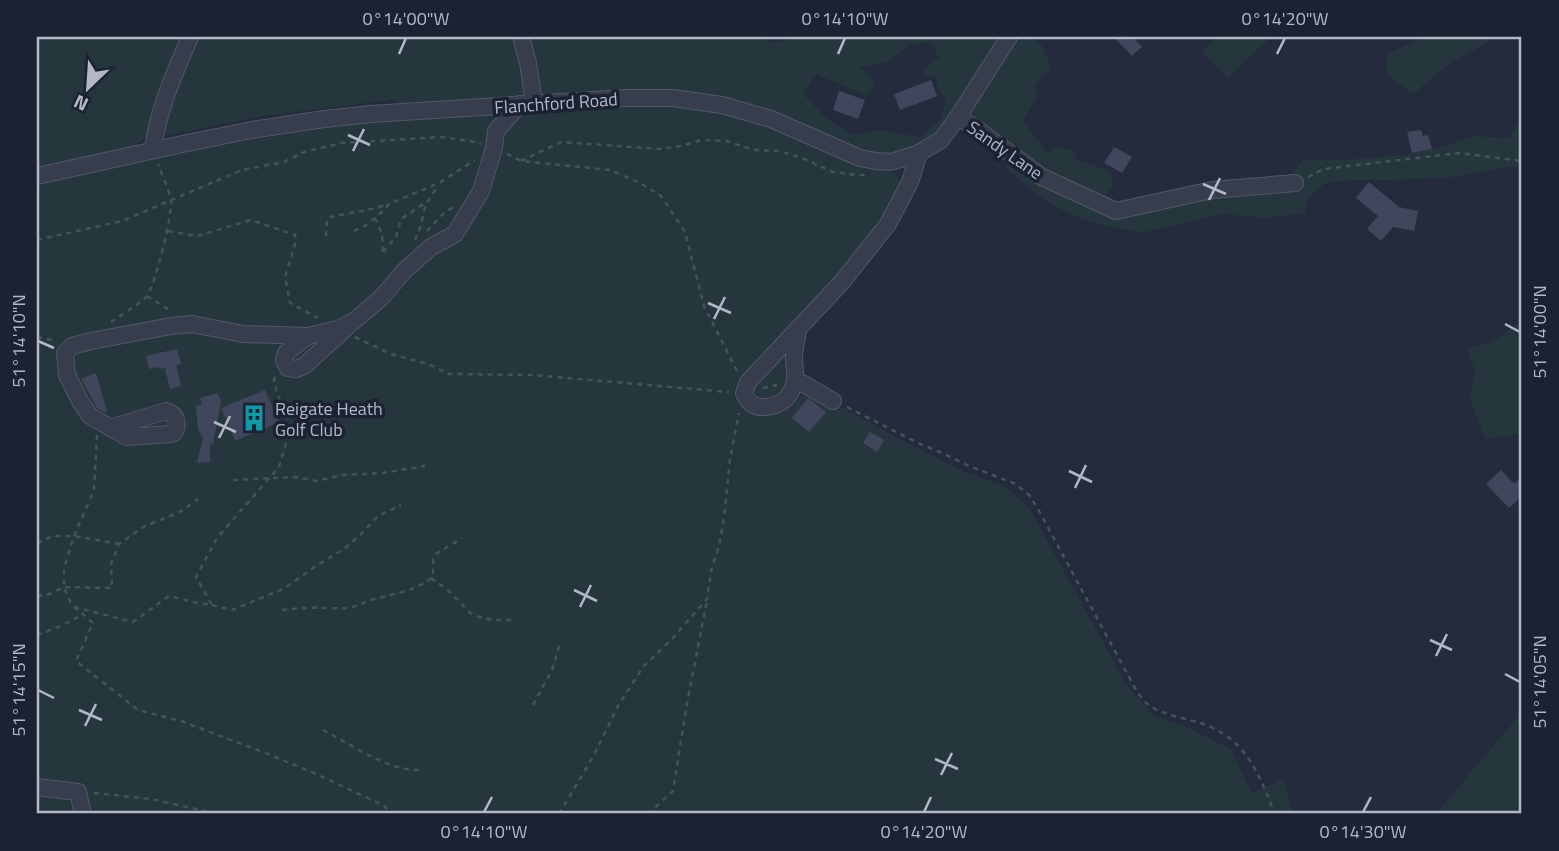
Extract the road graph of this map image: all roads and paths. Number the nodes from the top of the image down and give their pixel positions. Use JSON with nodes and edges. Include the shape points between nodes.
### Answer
{"nodes":[{"id":1,"x":190,"y":37,"type":"edge"},
{"id":2,"x":521,"y":37,"type":"edge"},
{"id":3,"x":1009,"y":37,"type":"edge"},
{"id":4,"x":527,"y":104,"type":"junction"},
{"id":5,"x":482,"y":107,"type":"junction"},
{"id":6,"x":958,"y":117,"type":"junction"},
{"id":7,"x":495,"y":143,"type":"junction"},
{"id":8,"x":153,"y":150,"type":"junction"},
{"id":9,"x":919,"y":153,"type":"junction"},
{"id":10,"x":521,"y":161,"type":"junction"},
{"id":11,"x":1522,"y":161,"type":"edge"},
{"id":12,"x":891,"y":162,"type":"junction"},
{"id":13,"x":37,"y":176,"type":"edge"},
{"id":14,"x":439,"y":183,"type":"junction"},
{"id":15,"x":1296,"y":183,"type":"joint"},
{"id":16,"x":171,"y":200,"type":"junction"},
{"id":17,"x":428,"y":201,"type":"junction"},
{"id":18,"x":388,"y":204,"type":"junction"},
{"id":19,"x":375,"y":218,"type":"junction"},
{"id":20,"x":168,"y":231,"type":"junction"},
{"id":21,"x":354,"y":231,"type":"dead end"},
{"id":22,"x":326,"y":236,"type":"dead end"},
{"id":23,"x":37,"y":240,"type":"edge"},
{"id":24,"x":413,"y":246,"type":"dead end"},
{"id":25,"x":110,"y":323,"type":"dead end"},
{"id":26,"x":345,"y":327,"type":"junction"},
{"id":27,"x":798,"y":330,"type":"junction"},
{"id":28,"x":308,"y":336,"type":"junction"},
{"id":29,"x":37,"y":337,"type":"edge"},
{"id":30,"x":65,"y":353,"type":"junction"},
{"id":31,"x":286,"y":353,"type":"junction"},
{"id":32,"x":795,"y":381,"type":"junction"},
{"id":33,"x":745,"y":390,"type":"junction"},
{"id":34,"x":833,"y":401,"type":"joint"},
{"id":35,"x":104,"y":425,"type":"joint"},
{"id":36,"x":425,"y":466,"type":"dead end"},
{"id":37,"x":271,"y":479,"type":"junction"},
{"id":38,"x":233,"y":480,"type":"dead end"},
{"id":39,"x":198,"y":499,"type":"dead end"},
{"id":40,"x":401,"y":505,"type":"dead end"},
{"id":41,"x":74,"y":536,"type":"junction"},
{"id":42,"x":462,"y":538,"type":"dead end"},
{"id":43,"x":37,"y":543,"type":"edge"},
{"id":44,"x":119,"y":544,"type":"junction"},
{"id":45,"x":431,"y":578,"type":"junction"},
{"id":46,"x":64,"y":587,"type":"junction"},
{"id":47,"x":37,"y":596,"type":"edge"},
{"id":48,"x":707,"y":599,"type":"junction"},
{"id":49,"x":212,"y":605,"type":"junction"},
{"id":50,"x":74,"y":607,"type":"junction"},
{"id":51,"x":282,"y":610,"type":"dead end"},
{"id":52,"x":82,"y":615,"type":"junction"},
{"id":53,"x":513,"y":620,"type":"dead end"},
{"id":54,"x":37,"y":635,"type":"edge"},
{"id":55,"x":560,"y":643,"type":"dead end"},
{"id":56,"x":533,"y":705,"type":"dead end"},
{"id":57,"x":323,"y":730,"type":"dead end"},
{"id":58,"x":422,"y":770,"type":"dead end"},
{"id":59,"x":37,"y":787,"type":"edge"},
{"id":60,"x":78,"y":792,"type":"junction"},
{"id":61,"x":83,"y":814,"type":"edge"},
{"id":62,"x":218,"y":814,"type":"edge"},
{"id":63,"x":393,"y":814,"type":"edge"},
{"id":64,"x":559,"y":814,"type":"edge"},
{"id":65,"x":648,"y":814,"type":"edge"},
{"id":66,"x":1275,"y":814,"type":"edge"}],
"edges":[{"from":1,"to":8,"type":"street"},
{"from":2,"to":4,"type":"street","via":[[528,63]]},
{"from":3,"to":6,"type":"street","name":"Flanchford Road"},
{"from":4,"to":5,"type":"street","name":"Flanchford Road"},
{"from":4,"to":7,"type":"street"},
{"from":4,"to":12,"type":"street","name":"Flanchford Road","via":[[673,98],[722,105],[771,119],[860,158]]},
{"from":5,"to":7,"type":"street"},
{"from":5,"to":8,"type":"street","name":"Flanchford Road","via":[[324,119]]},
{"from":6,"to":9,"type":"street","name":"Flanchford Road","via":[[941,140]]},
{"from":6,"to":15,"type":"street","name":"Sandy Lane","via":[[1042,177],[1116,211],[1212,190]]},
{"from":7,"to":10,"type":"path"},
{"from":7,"to":14,"type":"path"},
{"from":7,"to":16,"type":"path","via":[[441,137],[342,143],[242,170]]},
{"from":7,"to":26,"type":"street","via":[[481,191],[455,234],[431,247]]},
{"from":8,"to":13,"type":"street","name":"Flanchford Road"},
{"from":8,"to":16,"type":"path"},
{"from":9,"to":12,"type":"street","name":"Flanchford Road"},
{"from":9,"to":27,"type":"street","via":[[910,183],[888,224]]},
{"from":10,"to":12,"type":"path","via":[[561,142],[660,149],[701,139],[779,150],[833,172],[857,175],[875,174]]},
{"from":10,"to":33,"type":"path","via":[[610,170],[661,196],[684,232],[705,306]]},
{"from":11,"to":15,"type":"path","via":[[1460,153],[1324,169]]},
{"from":14,"to":17,"type":"path"},
{"from":14,"to":18,"type":"path"},
{"from":16,"to":20,"type":"path"},
{"from":16,"to":23,"type":"path","via":[[122,221]]},
{"from":17,"to":19,"type":"path","via":[[401,219],[396,237],[383,252]]},
{"from":17,"to":24,"type":"path"},
{"from":18,"to":19,"type":"path"},
{"from":18,"to":22,"type":"path","via":[[330,217]]},
{"from":19,"to":21,"type":"path"},
{"from":20,"to":25,"type":"path","via":[[147,296]]},
{"from":20,"to":26,"type":"path","via":[[197,236],[251,220],[295,235],[285,276],[290,303]]},
{"from":26,"to":28,"type":"street"},
{"from":26,"to":31,"type":"street","via":[[300,368],[285,365]]},
{"from":26,"to":33,"type":"path","via":[[391,354],[449,374]]},
{"from":27,"to":32,"type":"street"},
{"from":27,"to":33,"type":"street"},
{"from":28,"to":30,"type":"street","via":[[243,334],[192,324],[91,341]]},
{"from":28,"to":31,"type":"street"},
{"from":29,"to":30,"type":"path","via":[[51,340]]},
{"from":30,"to":35,"type":"street","via":[[74,390],[90,416]]},
{"from":31,"to":37,"type":"path","via":[[274,380],[290,423],[279,467]]},
{"from":32,"to":33,"type":"path"},
{"from":32,"to":33,"type":"street","via":[[787,398],[777,405],[757,407],[746,399]]},
{"from":32,"to":34,"type":"street"},
{"from":33,"to":48,"type":"path"},
{"from":34,"to":66,"type":"path","via":[[1016,484],[1029,495],[1144,701],[1152,708],[1211,726],[1234,741],[1251,761]]},
{"from":35,"to":41,"type":"path","via":[[96,437],[94,491]]},
{"from":36,"to":37,"type":"path","via":[[316,481]]},
{"from":37,"to":38,"type":"path"},
{"from":37,"to":49,"type":"path","via":[[217,538],[197,578]]},
{"from":39,"to":44,"type":"path"},
{"from":40,"to":49,"type":"path","via":[[378,516],[344,549],[285,588],[232,610]]},
{"from":41,"to":43,"type":"path","via":[[53,536]]},
{"from":41,"to":44,"type":"path"},
{"from":41,"to":46,"type":"path","via":[[64,568]]},
{"from":42,"to":45,"type":"path","via":[[436,554]]},
{"from":44,"to":46,"type":"path","via":[[111,564],[113,588]]},
{"from":45,"to":51,"type":"path","via":[[352,608]]},
{"from":45,"to":53,"type":"path","via":[[479,617]]},
{"from":46,"to":47,"type":"path"},
{"from":46,"to":50,"type":"path"},
{"from":48,"to":64,"type":"path","via":[[643,667]]},
{"from":48,"to":65,"type":"path","via":[[673,791]]},
{"from":49,"to":50,"type":"path","via":[[169,597],[133,622]]},
{"from":50,"to":52,"type":"path"},
{"from":52,"to":54,"type":"path"},
{"from":52,"to":63,"type":"path","via":[[93,623],[76,661],[138,710],[268,754],[383,805]]},
{"from":55,"to":56,"type":"path"},
{"from":57,"to":58,"type":"path","via":[[393,767]]},
{"from":59,"to":60,"type":"street"},
{"from":60,"to":61,"type":"street"},
{"from":60,"to":62,"type":"path","via":[[151,799]]}]}
